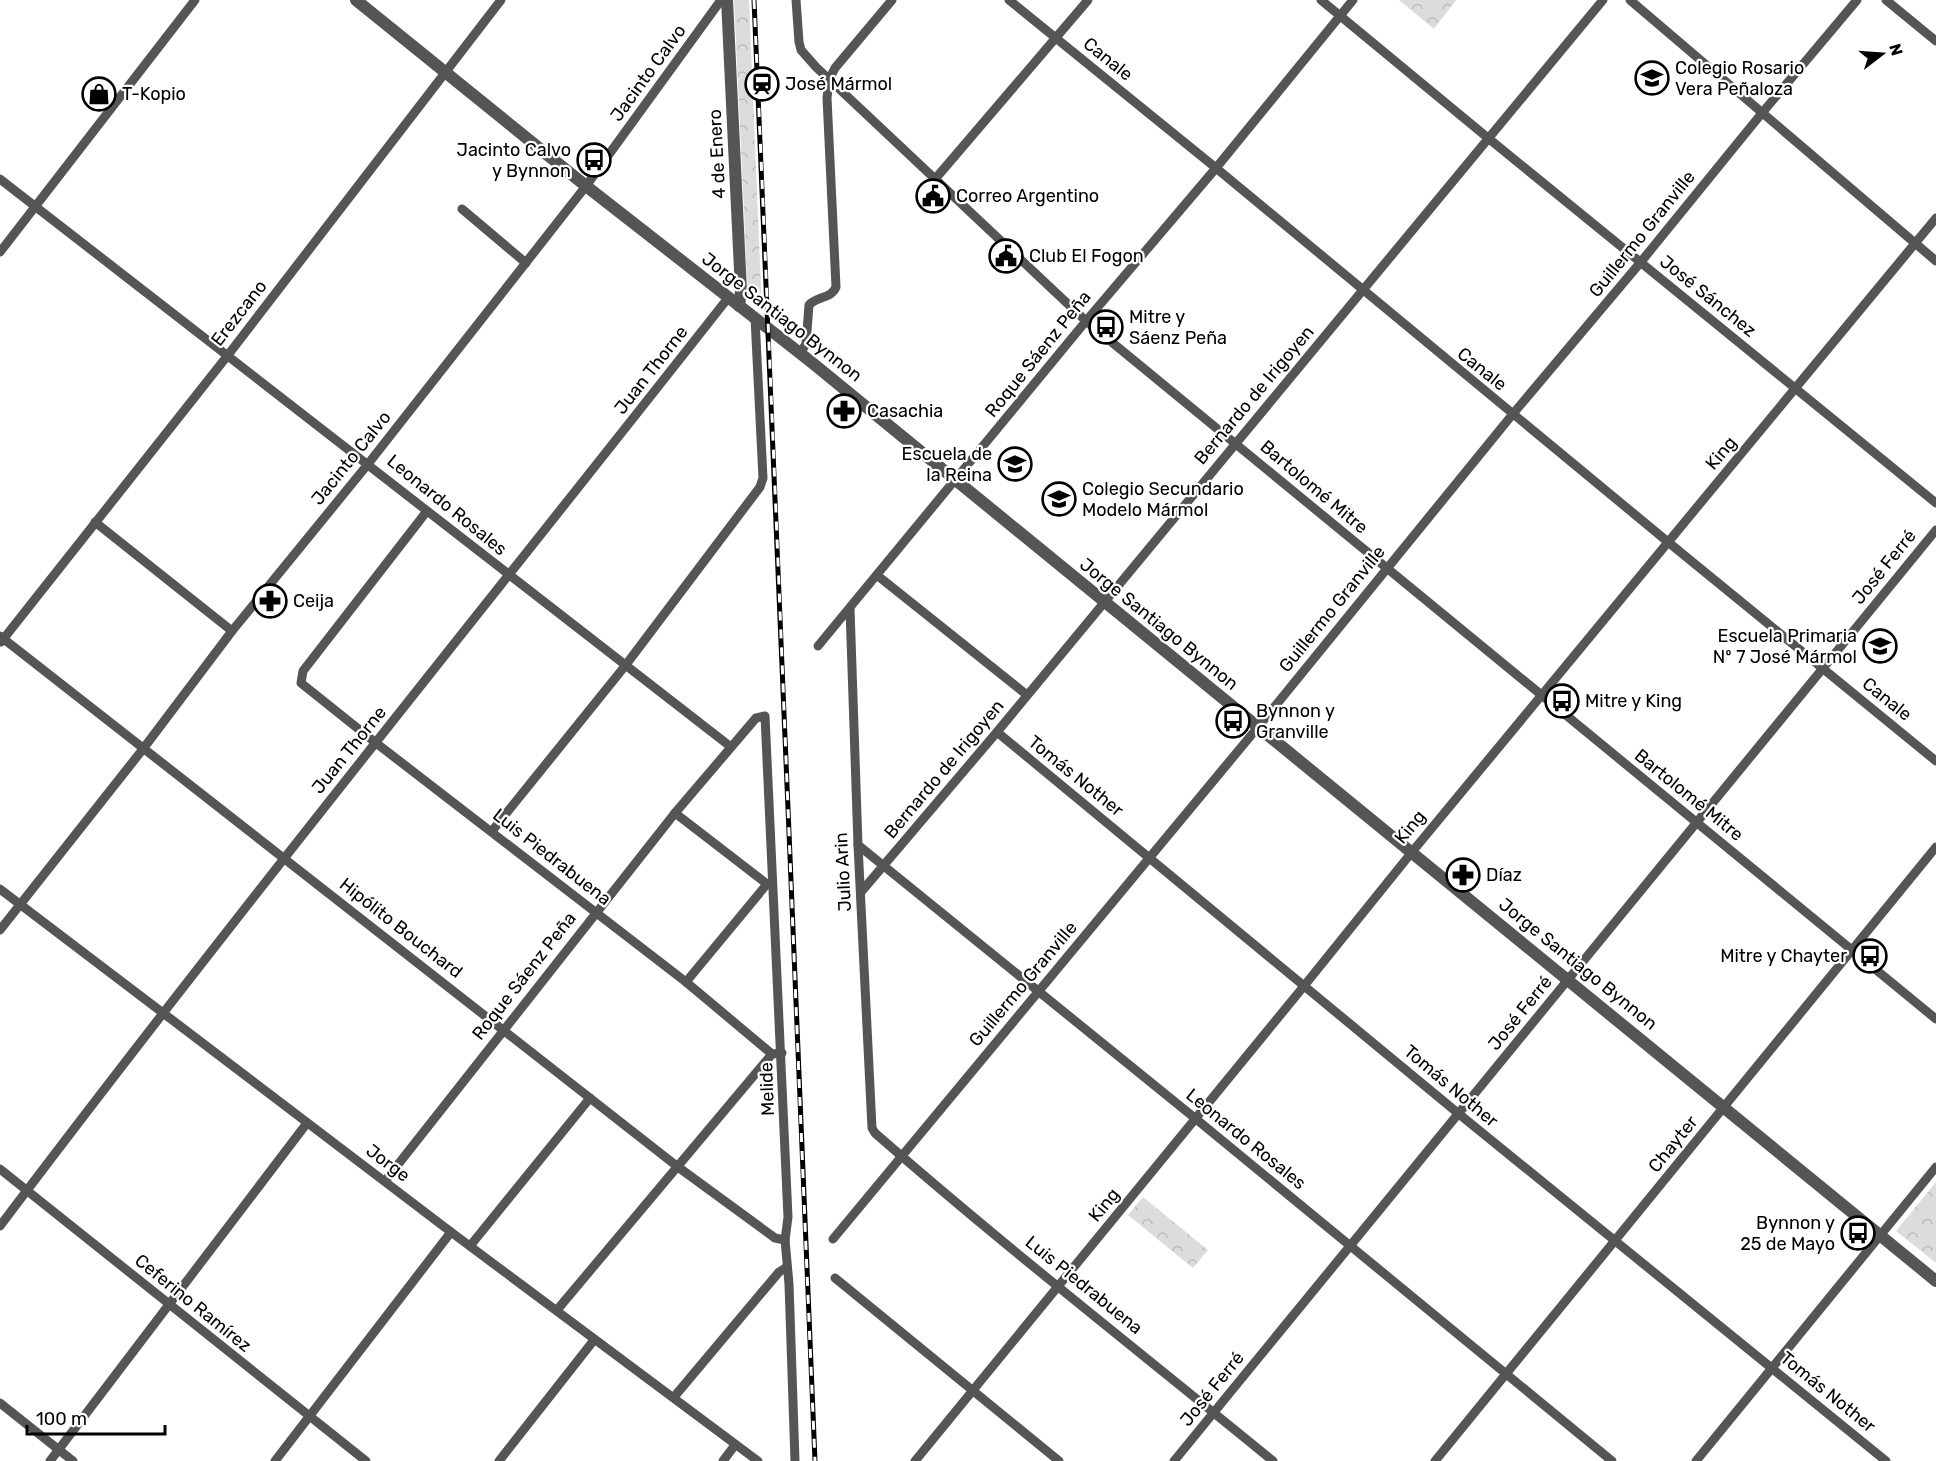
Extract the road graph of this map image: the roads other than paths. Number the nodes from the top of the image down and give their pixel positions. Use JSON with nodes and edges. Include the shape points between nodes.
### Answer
{"nodes":[{"id":1,"x":195,"y":0,"type":"edge"},
{"id":2,"x":356,"y":0,"type":"edge"},
{"id":3,"x":501,"y":0,"type":"edge"},
{"id":4,"x":721,"y":0,"type":"edge"},
{"id":5,"x":727,"y":0,"type":"edge"},
{"id":6,"x":796,"y":0,"type":"edge"},
{"id":7,"x":892,"y":0,"type":"edge"},
{"id":8,"x":1010,"y":0,"type":"edge"},
{"id":9,"x":1088,"y":0,"type":"edge"},
{"id":10,"x":1321,"y":0,"type":"edge"},
{"id":11,"x":1353,"y":0,"type":"edge"},
{"id":12,"x":1602,"y":0,"type":"edge"},
{"id":13,"x":1630,"y":0,"type":"edge"},
{"id":14,"x":1857,"y":0,"type":"edge"},
{"id":15,"x":1886,"y":0,"type":"edge"},
{"id":16,"x":1340,"y":16,"type":"junction"},
{"id":17,"x":1056,"y":38,"type":"junction"},
{"id":18,"x":1936,"y":41,"type":"edge"},
{"id":19,"x":446,"y":73,"type":"junction"},
{"id":20,"x":829,"y":80,"type":"junction"},
{"id":21,"x":1762,"y":113,"type":"junction"},
{"id":22,"x":1488,"y":138,"type":"junction"},
{"id":23,"x":1216,"y":168,"type":"junction"},
{"id":24,"x":936,"y":178,"type":"junction"},
{"id":25,"x":0,"y":179,"type":"edge"},
{"id":26,"x":586,"y":186,"type":"junction"},
{"id":27,"x":35,"y":207,"type":"junction"},
{"id":28,"x":462,"y":209,"type":"dead end"},
{"id":29,"x":1936,"y":218,"type":"edge"},
{"id":30,"x":1915,"y":243,"type":"junction"},
{"id":31,"x":0,"y":252,"type":"edge"},
{"id":32,"x":1936,"y":261,"type":"edge"},
{"id":33,"x":526,"y":263,"type":"junction"},
{"id":34,"x":1640,"y":263,"type":"junction"},
{"id":35,"x":1362,"y":291,"type":"junction"},
{"id":36,"x":734,"y":302,"type":"junction"},
{"id":37,"x":755,"y":318,"type":"junction"},
{"id":38,"x":1086,"y":321,"type":"junction"},
{"id":39,"x":800,"y":353,"type":"junction"},
{"id":40,"x":228,"y":355,"type":"junction"},
{"id":41,"x":1796,"y":388,"type":"junction"},
{"id":42,"x":1512,"y":415,"type":"junction"},
{"id":43,"x":1236,"y":443,"type":"junction"},
{"id":44,"x":368,"y":464,"type":"junction"},
{"id":45,"x":956,"y":481,"type":"junction"},
{"id":46,"x":1936,"y":503,"type":"edge"},
{"id":47,"x":427,"y":511,"type":"junction"},
{"id":48,"x":95,"y":522,"type":"junction"},
{"id":49,"x":1936,"y":530,"type":"edge"},
{"id":50,"x":1668,"y":542,"type":"junction"},
{"id":51,"x":1386,"y":568,"type":"junction"},
{"id":52,"x":510,"y":576,"type":"junction"},
{"id":53,"x":878,"y":576,"type":"junction"},
{"id":54,"x":1104,"y":602,"type":"junction"},
{"id":55,"x":850,"y":609,"type":"junction"},
{"id":56,"x":232,"y":632,"type":"junction"},
{"id":57,"x":1,"y":639,"type":"edge"},
{"id":58,"x":818,"y":646,"type":"dead end"},
{"id":59,"x":625,"y":666,"type":"junction"},
{"id":60,"x":1824,"y":668,"type":"junction"},
{"id":61,"x":1027,"y":695,"type":"junction"},
{"id":62,"x":1540,"y":696,"type":"junction"},
{"id":63,"x":765,"y":716,"type":"joint"},
{"id":64,"x":1258,"y":727,"type":"junction"},
{"id":65,"x":997,"y":732,"type":"junction"},
{"id":66,"x":376,"y":743,"type":"junction"},
{"id":67,"x":731,"y":747,"type":"junction"},
{"id":68,"x":143,"y":749,"type":"junction"},
{"id":69,"x":1936,"y":761,"type":"edge"},
{"id":70,"x":675,"y":813,"type":"junction"},
{"id":71,"x":1696,"y":823,"type":"junction"},
{"id":72,"x":492,"y":831,"type":"junction"},
{"id":73,"x":858,"y":845,"type":"junction"},
{"id":74,"x":1936,"y":847,"type":"edge"},
{"id":75,"x":1412,"y":852,"type":"junction"},
{"id":76,"x":1149,"y":857,"type":"junction"},
{"id":77,"x":284,"y":858,"type":"junction"},
{"id":78,"x":884,"y":865,"type":"junction"},
{"id":79,"x":770,"y":885,"type":"junction"},
{"id":80,"x":0,"y":889,"type":"edge"},
{"id":81,"x":861,"y":892,"type":"junction"},
{"id":82,"x":20,"y":904,"type":"junction"},
{"id":83,"x":595,"y":912,"type":"junction"},
{"id":84,"x":0,"y":930,"type":"edge"},
{"id":85,"x":1852,"y":950,"type":"junction"},
{"id":86,"x":1568,"y":980,"type":"junction"},
{"id":87,"x":686,"y":982,"type":"junction"},
{"id":88,"x":1304,"y":986,"type":"junction"},
{"id":89,"x":1038,"y":992,"type":"junction"},
{"id":90,"x":163,"y":1013,"type":"junction"},
{"id":91,"x":1936,"y":1019,"type":"edge"},
{"id":92,"x":503,"y":1029,"type":"junction"},
{"id":93,"x":777,"y":1053,"type":"junction"},
{"id":94,"x":590,"y":1098,"type":"junction"},
{"id":95,"x":1724,"y":1107,"type":"junction"},
{"id":96,"x":1459,"y":1114,"type":"junction"},
{"id":97,"x":1196,"y":1119,"type":"junction"},
{"id":98,"x":308,"y":1123,"type":"junction"},
{"id":99,"x":875,"y":1133,"type":"joint"},
{"id":100,"x":901,"y":1156,"type":"junction"},
{"id":101,"x":678,"y":1167,"type":"junction"},
{"id":102,"x":1936,"y":1167,"type":"edge"},
{"id":103,"x":0,"y":1169,"type":"edge"},
{"id":104,"x":384,"y":1181,"type":"junction"},
{"id":105,"x":27,"y":1190,"type":"junction"},
{"id":106,"x":0,"y":1226,"type":"edge"},
{"id":107,"x":451,"y":1232,"type":"junction"},
{"id":108,"x":1881,"y":1235,"type":"junction"},
{"id":109,"x":833,"y":1239,"type":"dead end"},
{"id":110,"x":785,"y":1240,"type":"junction"},
{"id":111,"x":1615,"y":1241,"type":"junction"},
{"id":112,"x":471,"y":1245,"type":"junction"},
{"id":113,"x":1350,"y":1246,"type":"junction"},
{"id":114,"x":787,"y":1267,"type":"junction"},
{"id":115,"x":835,"y":1278,"type":"dead end"},
{"id":116,"x":1936,"y":1281,"type":"edge"},
{"id":117,"x":1059,"y":1287,"type":"junction"},
{"id":118,"x":168,"y":1305,"type":"junction"},
{"id":119,"x":557,"y":1310,"type":"junction"},
{"id":120,"x":594,"y":1340,"type":"junction"},
{"id":121,"x":1772,"y":1369,"type":"junction"},
{"id":122,"x":1506,"y":1375,"type":"junction"},
{"id":123,"x":973,"y":1391,"type":"junction"},
{"id":124,"x":674,"y":1397,"type":"junction"},
{"id":125,"x":0,"y":1403,"type":"edge"},
{"id":126,"x":1215,"y":1413,"type":"junction"},
{"id":127,"x":310,"y":1417,"type":"junction"},
{"id":128,"x":735,"y":1445,"type":"junction"},
{"id":129,"x":59,"y":1450,"type":"junction"},
{"id":130,"x":50,"y":1461,"type":"edge"},
{"id":131,"x":73,"y":1461,"type":"edge"},
{"id":132,"x":275,"y":1461,"type":"edge"},
{"id":133,"x":366,"y":1461,"type":"edge"},
{"id":134,"x":499,"y":1461,"type":"edge"},
{"id":135,"x":723,"y":1461,"type":"edge"},
{"id":136,"x":758,"y":1461,"type":"edge"},
{"id":137,"x":795,"y":1461,"type":"edge"},
{"id":138,"x":915,"y":1461,"type":"edge"},
{"id":139,"x":1059,"y":1461,"type":"edge"},
{"id":140,"x":1174,"y":1461,"type":"edge"},
{"id":141,"x":1274,"y":1461,"type":"edge"},
{"id":142,"x":1435,"y":1461,"type":"edge"},
{"id":143,"x":1612,"y":1461,"type":"edge"},
{"id":144,"x":1696,"y":1461,"type":"edge"},
{"id":145,"x":1886,"y":1461,"type":"edge"}],
"edges":[{"from":1,"to":27,"type":"street"},
{"from":2,"to":19,"type":"street","name":"Jorge Santiago Bynnon"},
{"from":3,"to":19,"type":"street","name":"Erezcano"},
{"from":4,"to":26,"type":"street","name":"Jacinto Calvo"},
{"from":5,"to":36,"type":"street","name":"4 de Enero","via":[[741,291]]},
{"from":6,"to":20,"type":"street","name":"Bartolomé Mitre","via":[[801,50]]},
{"from":7,"to":20,"type":"street"},
{"from":8,"to":17,"type":"street","name":"Canale"},
{"from":9,"to":17,"type":"street"},
{"from":10,"to":16,"type":"street","name":"José Sánchez"},
{"from":11,"to":16,"type":"street","name":"Roque Sáenz Peña"},
{"from":12,"to":22,"type":"street","name":"Bernardo de Irigoyen"},
{"from":13,"to":21,"type":"street"},
{"from":14,"to":21,"type":"street","name":"Guillermo Granville"},
{"from":15,"to":18,"type":"street"},
{"from":16,"to":22,"type":"street","name":"José Sánchez"},
{"from":16,"to":23,"type":"street","name":"Roque Sáenz Peña"},
{"from":17,"to":23,"type":"street","name":"Canale"},
{"from":17,"to":24,"type":"street"},
{"from":19,"to":26,"type":"street","name":"Jorge Santiago Bynnon"},
{"from":19,"to":40,"type":"street","name":"Erezcano"},
{"from":20,"to":24,"type":"street","name":"Bartolomé Mitre"},
{"from":20,"to":39,"type":"street","via":[[836,287],[830,295],[809,305],[806,344]]},
{"from":21,"to":30,"type":"street"},
{"from":21,"to":34,"type":"street","name":"Guillermo Granville"},
{"from":22,"to":34,"type":"street","name":"José Sánchez"},
{"from":22,"to":35,"type":"street","name":"Bernardo de Irigoyen"},
{"from":23,"to":35,"type":"street","name":"Canale"},
{"from":23,"to":38,"type":"street","name":"Roque Sáenz Peña"},
{"from":24,"to":38,"type":"street","name":"Bartolomé Mitre"},
{"from":25,"to":27,"type":"street","name":"Leonardo Rosales"},
{"from":26,"to":33,"type":"street","name":"Jacinto Calvo"},
{"from":26,"to":36,"type":"street","name":"Jorge Santiago Bynnon"},
{"from":27,"to":31,"type":"street"},
{"from":27,"to":40,"type":"street","name":"Leonardo Rosales"},
{"from":28,"to":33,"type":"street"},
{"from":29,"to":30,"type":"street","name":"King"},
{"from":30,"to":32,"type":"street"},
{"from":30,"to":41,"type":"street","name":"King"},
{"from":33,"to":44,"type":"street","name":"Jacinto Calvo"},
{"from":34,"to":41,"type":"street","name":"José Sánchez"},
{"from":34,"to":42,"type":"street","name":"Guillermo Granville"},
{"from":35,"to":42,"type":"street","name":"Canale"},
{"from":35,"to":43,"type":"street","name":"Bernardo de Irigoyen"},
{"from":36,"to":37,"type":"street","name":"Jorge Santiago Bynnon"},
{"from":36,"to":52,"type":"street","name":"Juan Thorne"},
{"from":37,"to":39,"type":"street","name":"Jorge Santiago Bynnon"},
{"from":37,"to":59,"type":"street","via":[[763,478],[760,487]]},
{"from":38,"to":43,"type":"street","name":"Bartolomé Mitre"},
{"from":38,"to":45,"type":"street","name":"Roque Sáenz Peña"},
{"from":39,"to":45,"type":"street","name":"Jorge Santiago Bynnon"},
{"from":40,"to":44,"type":"street","name":"Leonardo Rosales"},
{"from":40,"to":48,"type":"street","name":"Erezcano"},
{"from":41,"to":46,"type":"street","name":"José Sánchez"},
{"from":41,"to":50,"type":"street","name":"King"},
{"from":42,"to":50,"type":"street","name":"Canale"},
{"from":42,"to":51,"type":"street","name":"Guillermo Granville"},
{"from":43,"to":51,"type":"street","name":"Bartolomé Mitre"},
{"from":43,"to":54,"type":"street","name":"Bernardo de Irigoyen"},
{"from":44,"to":47,"type":"street","name":"Leonardo Rosales"},
{"from":44,"to":56,"type":"street","name":"Jacinto Calvo"},
{"from":45,"to":53,"type":"street","name":"Roque Sáenz Peña"},
{"from":45,"to":54,"type":"street","name":"Jorge Santiago Bynnon"},
{"from":47,"to":52,"type":"street","name":"Leonardo Rosales"},
{"from":47,"to":66,"type":"street","name":"Luis Piedrabuena","via":[[303,671],[301,683]]},
{"from":48,"to":56,"type":"street"},
{"from":48,"to":57,"type":"street","name":"Erezcano"},
{"from":49,"to":60,"type":"street","name":"José Ferré"},
{"from":50,"to":60,"type":"street","name":"Canale"},
{"from":50,"to":62,"type":"street","name":"King"},
{"from":51,"to":62,"type":"street","name":"Bartolomé Mitre"},
{"from":51,"to":64,"type":"street","name":"Guillermo Granville"},
{"from":52,"to":59,"type":"street","name":"Leonardo Rosales"},
{"from":52,"to":66,"type":"street","name":"Juan Thorne"},
{"from":53,"to":55,"type":"street","name":"Roque Sáenz Peña"},
{"from":53,"to":61,"type":"street"},
{"from":54,"to":61,"type":"street","name":"Bernardo de Irigoyen"},
{"from":54,"to":64,"type":"street","name":"Jorge Santiago Bynnon"},
{"from":55,"to":58,"type":"street","name":"Roque Sáenz Peña"},
{"from":55,"to":73,"type":"street","name":"Julio Arin"},
{"from":56,"to":68,"type":"street","name":"Jacinto Calvo"},
{"from":57,"to":68,"type":"street","name":"Hipólito Bouchard"},
{"from":59,"to":67,"type":"street","name":"Leonardo Rosales"},
{"from":59,"to":72,"type":"street"},
{"from":60,"to":69,"type":"street","name":"Canale"},
{"from":60,"to":71,"type":"street","name":"José Ferré"},
{"from":61,"to":65,"type":"street","name":"Bernardo de Irigoyen"},
{"from":62,"to":71,"type":"street","name":"Bartolomé Mitre"},
{"from":62,"to":75,"type":"street","name":"King"},
{"from":63,"to":67,"type":"street","name":"Roque Sáenz Peña","via":[[756,718]]},
{"from":63,"to":79,"type":"street","name":"Melide"},
{"from":64,"to":75,"type":"street","name":"Jorge Santiago Bynnon"},
{"from":64,"to":76,"type":"street","name":"Guillermo Granville"},
{"from":65,"to":76,"type":"street","name":"Tomás Nother"},
{"from":65,"to":78,"type":"street","name":"Bernardo de Irigoyen"},
{"from":66,"to":72,"type":"street","name":"Luis Piedrabuena"},
{"from":66,"to":77,"type":"street","name":"Juan Thorne"},
{"from":67,"to":70,"type":"street","name":"Roque Sáenz Peña"},
{"from":68,"to":77,"type":"street","name":"Hipólito Bouchard"},
{"from":68,"to":82,"type":"street","name":"Jacinto Calvo"},
{"from":70,"to":79,"type":"street"},
{"from":70,"to":83,"type":"street","name":"Roque Sáenz Peña"},
{"from":71,"to":85,"type":"street","name":"Bartolomé Mitre"},
{"from":71,"to":86,"type":"street","name":"José Ferré"},
{"from":72,"to":83,"type":"street","name":"Luis Piedrabuena"},
{"from":73,"to":78,"type":"street","name":"Leonardo Rosales"},
{"from":73,"to":81,"type":"street","name":"Julio Arin"},
{"from":74,"to":85,"type":"street","name":"Chayter"},
{"from":75,"to":86,"type":"street","name":"Jorge Santiago Bynnon"},
{"from":75,"to":88,"type":"street","name":"King"},
{"from":76,"to":88,"type":"street","name":"Tomás Nother"},
{"from":76,"to":89,"type":"street","name":"Guillermo Granville"},
{"from":77,"to":90,"type":"street","name":"Juan Thorne"},
{"from":77,"to":92,"type":"street","name":"Hipólito Bouchard"},
{"from":78,"to":81,"type":"street","name":"Bernardo de Irigoyen"},
{"from":78,"to":89,"type":"street","name":"Leonardo Rosales"},
{"from":79,"to":87,"type":"street"},
{"from":79,"to":93,"type":"street","name":"Melide"},
{"from":80,"to":82,"type":"street","name":"Jorge"},
{"from":81,"to":99,"type":"street","name":"Julio Arin","via":[[870,1122]]},
{"from":82,"to":84,"type":"street","name":"Jacinto Calvo"},
{"from":82,"to":90,"type":"street","name":"Jorge"},
{"from":83,"to":87,"type":"street","name":"Luis Piedrabuena"},
{"from":83,"to":92,"type":"street","name":"Roque Sáenz Peña"},
{"from":85,"to":91,"type":"street","name":"Bartolomé Mitre"},
{"from":85,"to":95,"type":"street","name":"Chayter"},
{"from":86,"to":95,"type":"street","name":"Jorge Santiago Bynnon"},
{"from":86,"to":96,"type":"street","name":"José Ferré"},
{"from":87,"to":93,"type":"street","name":"Luis Piedrabuena"},
{"from":88,"to":96,"type":"street","name":"Tomás Nother"},
{"from":88,"to":97,"type":"street","name":"King"},
{"from":89,"to":97,"type":"street","name":"Leonardo Rosales"},
{"from":89,"to":100,"type":"street","name":"Guillermo Granville"},
{"from":90,"to":98,"type":"street","name":"Jorge"},
{"from":90,"to":105,"type":"street","name":"Juan Thorne"},
{"from":92,"to":94,"type":"street","name":"Hipólito Bouchard"},
{"from":92,"to":104,"type":"street","name":"Roque Sáenz Peña"},
{"from":93,"to":101,"type":"street"},
{"from":93,"to":110,"type":"street","name":"Melide","via":[[788,1217]]},
{"from":94,"to":101,"type":"street","name":"Hipólito Bouchard"},
{"from":94,"to":112,"type":"street"},
{"from":95,"to":108,"type":"street","name":"Jorge Santiago Bynnon"},
{"from":95,"to":111,"type":"street","name":"Chayter"},
{"from":96,"to":111,"type":"street","name":"Tomás Nother"},
{"from":96,"to":113,"type":"street","name":"José Ferré"},
{"from":97,"to":113,"type":"street","name":"Leonardo Rosales"},
{"from":97,"to":117,"type":"street","name":"King"},
{"from":98,"to":104,"type":"street","name":"Jorge"},
{"from":98,"to":118,"type":"street"},
{"from":99,"to":100,"type":"street","name":"Luis Piedrabuena"},
{"from":100,"to":109,"type":"street","name":"Guillermo Granville"},
{"from":100,"to":117,"type":"street","name":"Luis Piedrabuena"},
{"from":101,"to":110,"type":"street","name":"Hipólito Bouchard","via":[[775,1238]]},
{"from":101,"to":119,"type":"street"},
{"from":102,"to":108,"type":"street"},
{"from":103,"to":105,"type":"street","name":"Ceferino Ramírez"},
{"from":104,"to":107,"type":"street","name":"Jorge"},
{"from":105,"to":106,"type":"street","name":"Juan Thorne"},
{"from":105,"to":118,"type":"street","name":"Ceferino Ramírez"},
{"from":107,"to":112,"type":"street","name":"Jorge"},
{"from":107,"to":127,"type":"street"},
{"from":108,"to":116,"type":"street","name":"Jorge Santiago Bynnon"},
{"from":108,"to":121,"type":"street"},
{"from":110,"to":114,"type":"street","name":"Melide"},
{"from":111,"to":121,"type":"street","name":"Tomás Nother"},
{"from":111,"to":122,"type":"street","name":"Chayter"},
{"from":112,"to":119,"type":"street","name":"Jorge"},
{"from":113,"to":122,"type":"street","name":"Leonardo Rosales"},
{"from":113,"to":126,"type":"street","name":"José Ferré"},
{"from":114,"to":124,"type":"street"},
{"from":114,"to":137,"type":"street","name":"Melide"},
{"from":115,"to":123,"type":"street"},
{"from":117,"to":123,"type":"street","name":"King"},
{"from":117,"to":126,"type":"street","name":"Luis Piedrabuena"},
{"from":118,"to":127,"type":"street","name":"Ceferino Ramírez"},
{"from":118,"to":129,"type":"street"},
{"from":119,"to":120,"type":"street","name":"Jorge"},
{"from":120,"to":124,"type":"street","name":"Jorge"},
{"from":120,"to":134,"type":"street"},
{"from":121,"to":144,"type":"street"},
{"from":121,"to":145,"type":"street","name":"Tomás Nother"},
{"from":122,"to":142,"type":"street","name":"Chayter"},
{"from":122,"to":143,"type":"street","name":"Leonardo Rosales"},
{"from":123,"to":138,"type":"street","name":"King"},
{"from":123,"to":139,"type":"street"},
{"from":124,"to":128,"type":"street","name":"Jorge"},
{"from":125,"to":129,"type":"street"},
{"from":126,"to":140,"type":"street","name":"José Ferré"},
{"from":126,"to":141,"type":"street","name":"Luis Piedrabuena"},
{"from":127,"to":132,"type":"street"},
{"from":127,"to":133,"type":"street","name":"Ceferino Ramírez"},
{"from":128,"to":135,"type":"street"},
{"from":128,"to":136,"type":"street","name":"Jorge"},
{"from":129,"to":130,"type":"street"},
{"from":129,"to":131,"type":"street"}]}
